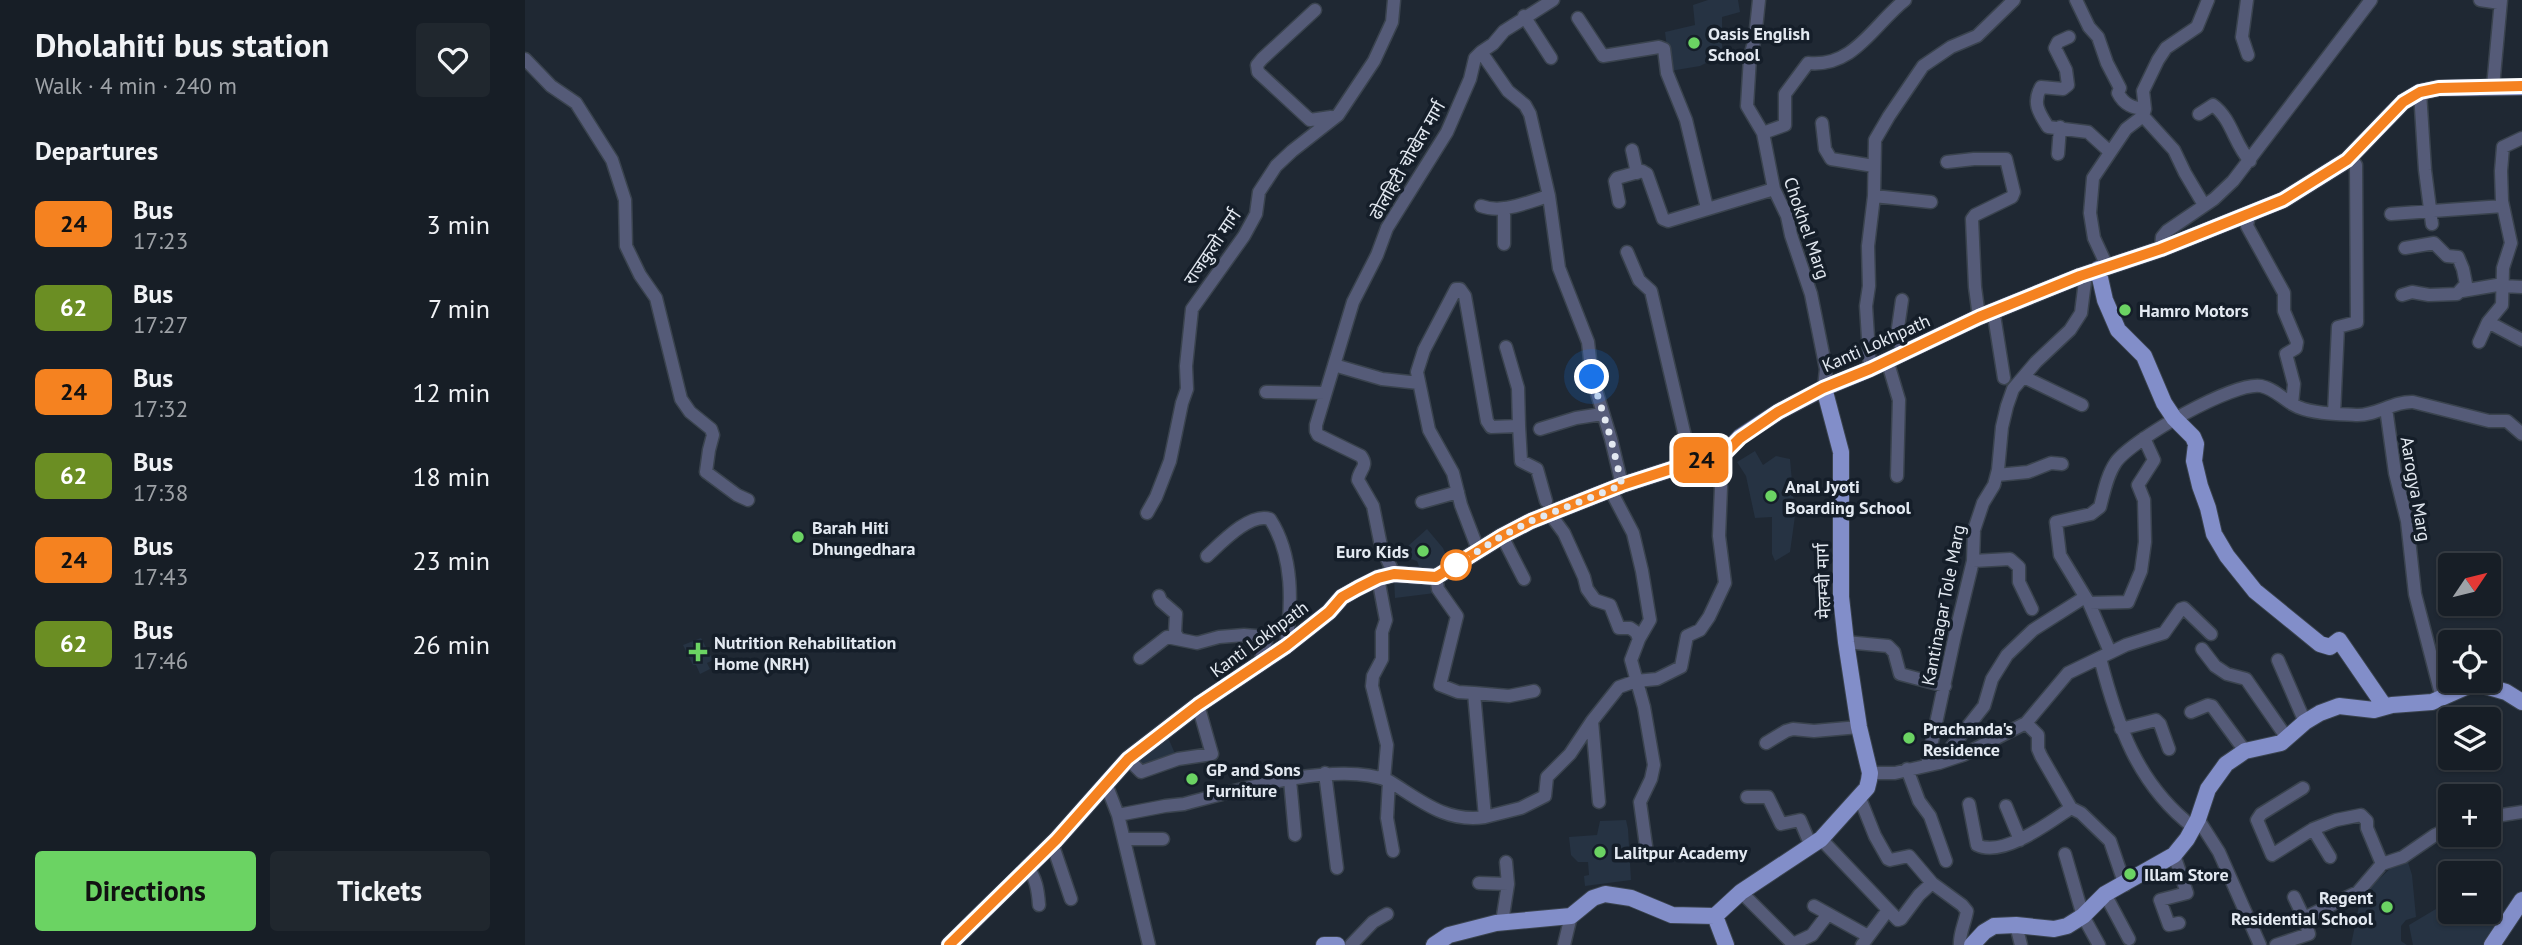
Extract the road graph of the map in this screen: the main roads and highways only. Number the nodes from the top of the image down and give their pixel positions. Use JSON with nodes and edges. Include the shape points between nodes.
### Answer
{"nodes":[{"id":1,"x":2522,"y":86,"type":"edge"},
{"id":2,"x":2102,"y":268,"type":"junction"},
{"id":3,"x":1823,"y":388,"type":"junction"},
{"id":4,"x":2522,"y":702,"type":"edge"},
{"id":5,"x":2385,"y":708,"type":"junction"},
{"id":6,"x":2522,"y":900,"type":"edge"},
{"id":7,"x":1715,"y":916,"type":"junction"},
{"id":8,"x":1451,"y":940,"type":"edge"},
{"id":9,"x":949,"y":945,"type":"edge"},
{"id":10,"x":1324,"y":945,"type":"edge"},
{"id":11,"x":1337,"y":945,"type":"edge"},
{"id":12,"x":1434,"y":945,"type":"edge"},
{"id":13,"x":1726,"y":945,"type":"edge"},
{"id":14,"x":1972,"y":945,"type":"edge"},
{"id":15,"x":2491,"y":945,"type":"edge"}],
"edges":[{"from":1,"to":2,"type":"main road","name":"Kanti Lokhpath","via":[[2420,92],[2403,102],[2347,160],[2283,200]]},
{"from":2,"to":3,"type":"main road","name":"Kanti Lokhpath","via":[[1985,314]]},
{"from":2,"to":5,"type":"main road","via":[[2105,300],[2118,330],[2144,356],[2164,403],[2193,437],[2200,486],[2214,534],[2238,572],[2320,644],[2330,647],[2339,640]]},
{"from":3,"to":7,"type":"main road","name":"मेलम्ची मार्ग","via":[[1841,453],[1840,565],[1846,642],[1870,773],[1867,788],[1816,842],[1741,892]]},
{"from":3,"to":9,"type":"main road","name":"Kanti Lokhpath","via":[[1778,412],[1727,451],[1548,507],[1436,577],[1394,574],[1342,597],[1286,646],[1128,759],[1052,844]]},
{"from":4,"to":5,"type":"main road","via":[[2479,683],[2432,702]]},
{"from":5,"to":14,"type":"main road","via":[[2339,706],[2320,712],[2272,746],[2245,751],[2218,772],[2196,823],[2174,855],[2105,894],[2067,926],[1994,926]]},
{"from":6,"to":15,"type":"main road"},
{"from":7,"to":8,"type":"main road","via":[[1672,915],[1631,898],[1605,894],[1575,911],[1502,922]]},
{"from":7,"to":13,"type":"main road"},
{"from":8,"to":12,"type":"main road"},
{"from":10,"to":11,"type":"main road"}]}
